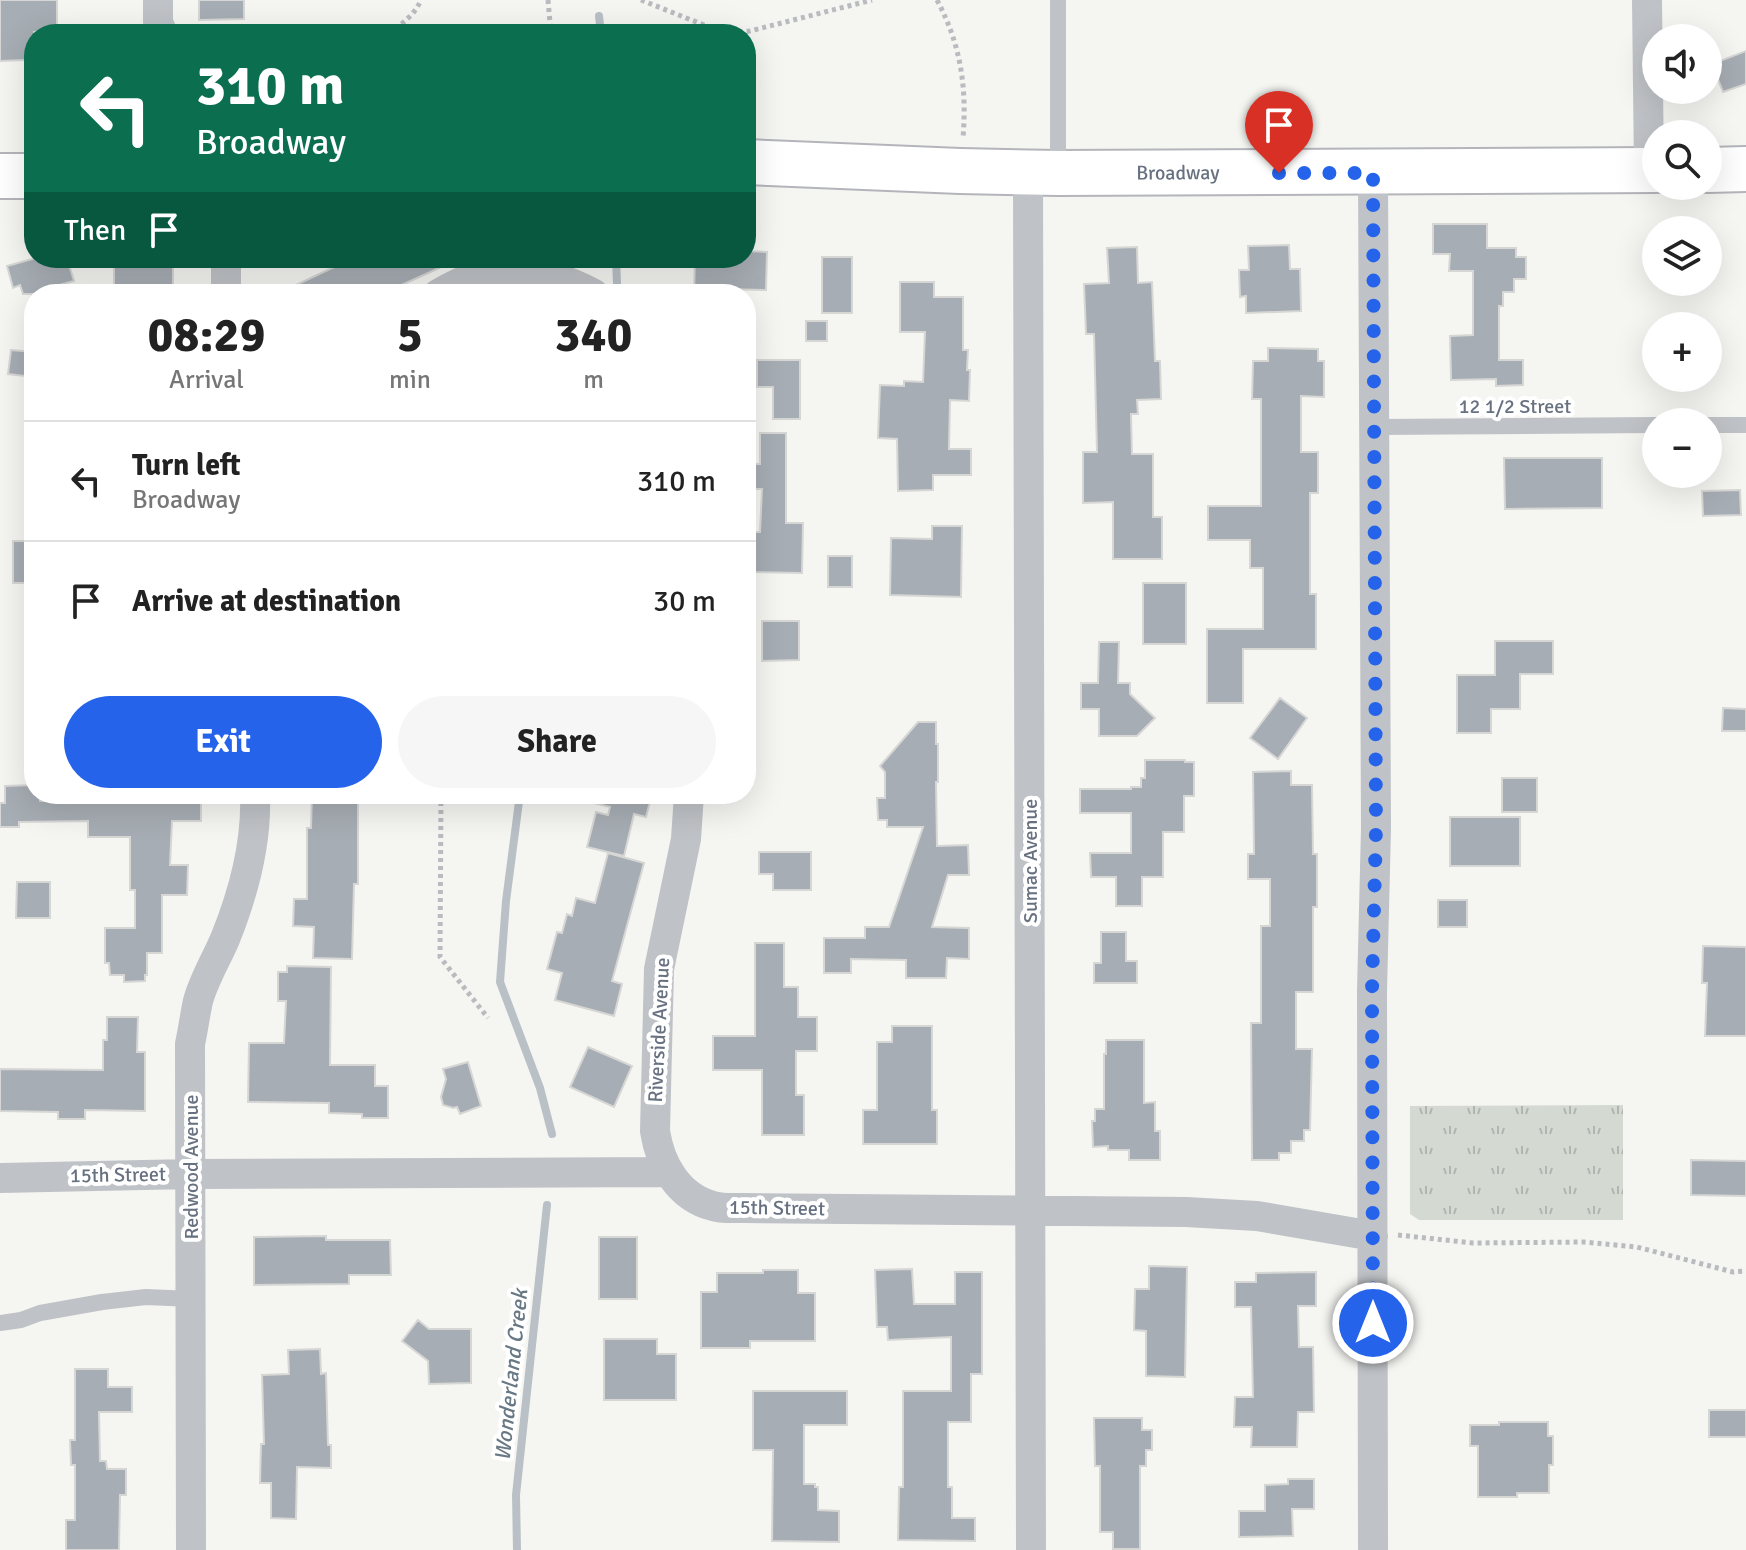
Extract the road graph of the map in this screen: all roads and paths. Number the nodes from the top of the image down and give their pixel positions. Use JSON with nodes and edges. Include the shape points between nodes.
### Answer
{"nodes":[{"id":1,"x":158,"y":0,"type":"edge"},
{"id":2,"x":421,"y":0,"type":"edge"},
{"id":3,"x":548,"y":0,"type":"edge"},
{"id":4,"x":641,"y":0,"type":"edge"},
{"id":5,"x":872,"y":0,"type":"edge"},
{"id":6,"x":937,"y":0,"type":"edge"},
{"id":7,"x":1058,"y":0,"type":"edge"},
{"id":8,"x":1647,"y":0,"type":"edge"},
{"id":9,"x":159,"y":24,"type":"edge"},
{"id":10,"x":403,"y":24,"type":"edge"},
{"id":11,"x":550,"y":24,"type":"edge"},
{"id":12,"x":701,"y":24,"type":"edge"},
{"id":13,"x":756,"y":29,"type":"edge"},
{"id":14,"x":1651,"y":120,"type":"edge"},
{"id":15,"x":756,"y":162,"type":"edge"},
{"id":16,"x":1746,"y":169,"type":"edge"},
{"id":17,"x":1642,"y":170,"type":"edge"},
{"id":18,"x":1722,"y":170,"type":"edge"},
{"id":19,"x":960,"y":171,"type":"junction"},
{"id":20,"x":1043,"y":172,"type":"junction"},
{"id":21,"x":1373,"y":173,"type":"junction"},
{"id":22,"x":0,"y":176,"type":"edge"},
{"id":23,"x":24,"y":176,"type":"edge"},
{"id":24,"x":457,"y":284,"type":"edge"},
{"id":25,"x":575,"y":284,"type":"edge"},
{"id":26,"x":1642,"y":425,"type":"edge"},
{"id":27,"x":1722,"y":425,"type":"edge"},
{"id":28,"x":1746,"y":425,"type":"edge"},
{"id":29,"x":1375,"y":427,"type":"junction"},
{"id":30,"x":255,"y":804,"type":"edge"},
{"id":31,"x":441,"y":804,"type":"edge"},
{"id":32,"x":688,"y":804,"type":"edge"},
{"id":33,"x":488,"y":1018,"type":"dead end"},
{"id":34,"x":667,"y":1172,"type":"junction"},
{"id":35,"x":191,"y":1174,"type":"junction"},
{"id":36,"x":0,"y":1178,"type":"edge"},
{"id":37,"x":1030,"y":1212,"type":"junction"},
{"id":38,"x":1373,"y":1236,"type":"junction"},
{"id":39,"x":1746,"y":1271,"type":"edge"},
{"id":40,"x":192,"y":1299,"type":"junction"},
{"id":41,"x":0,"y":1323,"type":"edge"},
{"id":42,"x":191,"y":1550,"type":"edge"},
{"id":43,"x":1031,"y":1550,"type":"edge"},
{"id":44,"x":1373,"y":1550,"type":"edge"}],
"edges":[{"from":1,"to":9,"type":"street"},
{"from":2,"to":10,"type":"path"},
{"from":3,"to":11,"type":"path"},
{"from":4,"to":12,"type":"path"},
{"from":5,"to":13,"type":"path"},
{"from":6,"to":19,"type":"path","via":[[950,24],[964,89]]},
{"from":7,"to":20,"type":"lane"},
{"from":8,"to":14,"type":"street"},
{"from":15,"to":19,"type":"main road","name":"Broadway"},
{"from":16,"to":18,"type":"main road"},
{"from":17,"to":21,"type":"main road","name":"Broadway"},
{"from":19,"to":20,"type":"main road","name":"Broadway"},
{"from":20,"to":21,"type":"main road","name":"Broadway"},
{"from":20,"to":37,"type":"street","name":"Sumac Avenue"},
{"from":21,"to":29,"type":"street"},
{"from":22,"to":23,"type":"main road"},
{"from":24,"to":25,"type":"street","via":[[500,272],[534,272]]},
{"from":26,"to":29,"type":"lane","name":"12 1/2 Street"},
{"from":27,"to":28,"type":"lane"},
{"from":29,"to":38,"type":"street"},
{"from":30,"to":35,"type":"street","name":"Redwood Avenue","via":[[248,872],[198,1001],[190,1044]]},
{"from":31,"to":33,"type":"path","via":[[440,957]]},
{"from":32,"to":34,"type":"street","name":"Riverside Avenue","via":[[659,969],[655,1131]]},
{"from":34,"to":35,"type":"street","name":"15th Street"},
{"from":34,"to":37,"type":"street","name":"15th Street","via":[[690,1196],[713,1206]]},
{"from":35,"to":36,"type":"street","name":"15th Street"},
{"from":35,"to":40,"type":"street","name":"Redwood Avenue"},
{"from":37,"to":38,"type":"street","name":"15th Street","via":[[1257,1216]]},
{"from":37,"to":43,"type":"street","name":"Sumac Avenue"},
{"from":38,"to":39,"type":"path","via":[[1597,1243]]},
{"from":38,"to":44,"type":"street"},
{"from":40,"to":41,"type":"lane","via":[[102,1302]]},
{"from":40,"to":42,"type":"street","name":"Redwood Avenue"}]}
